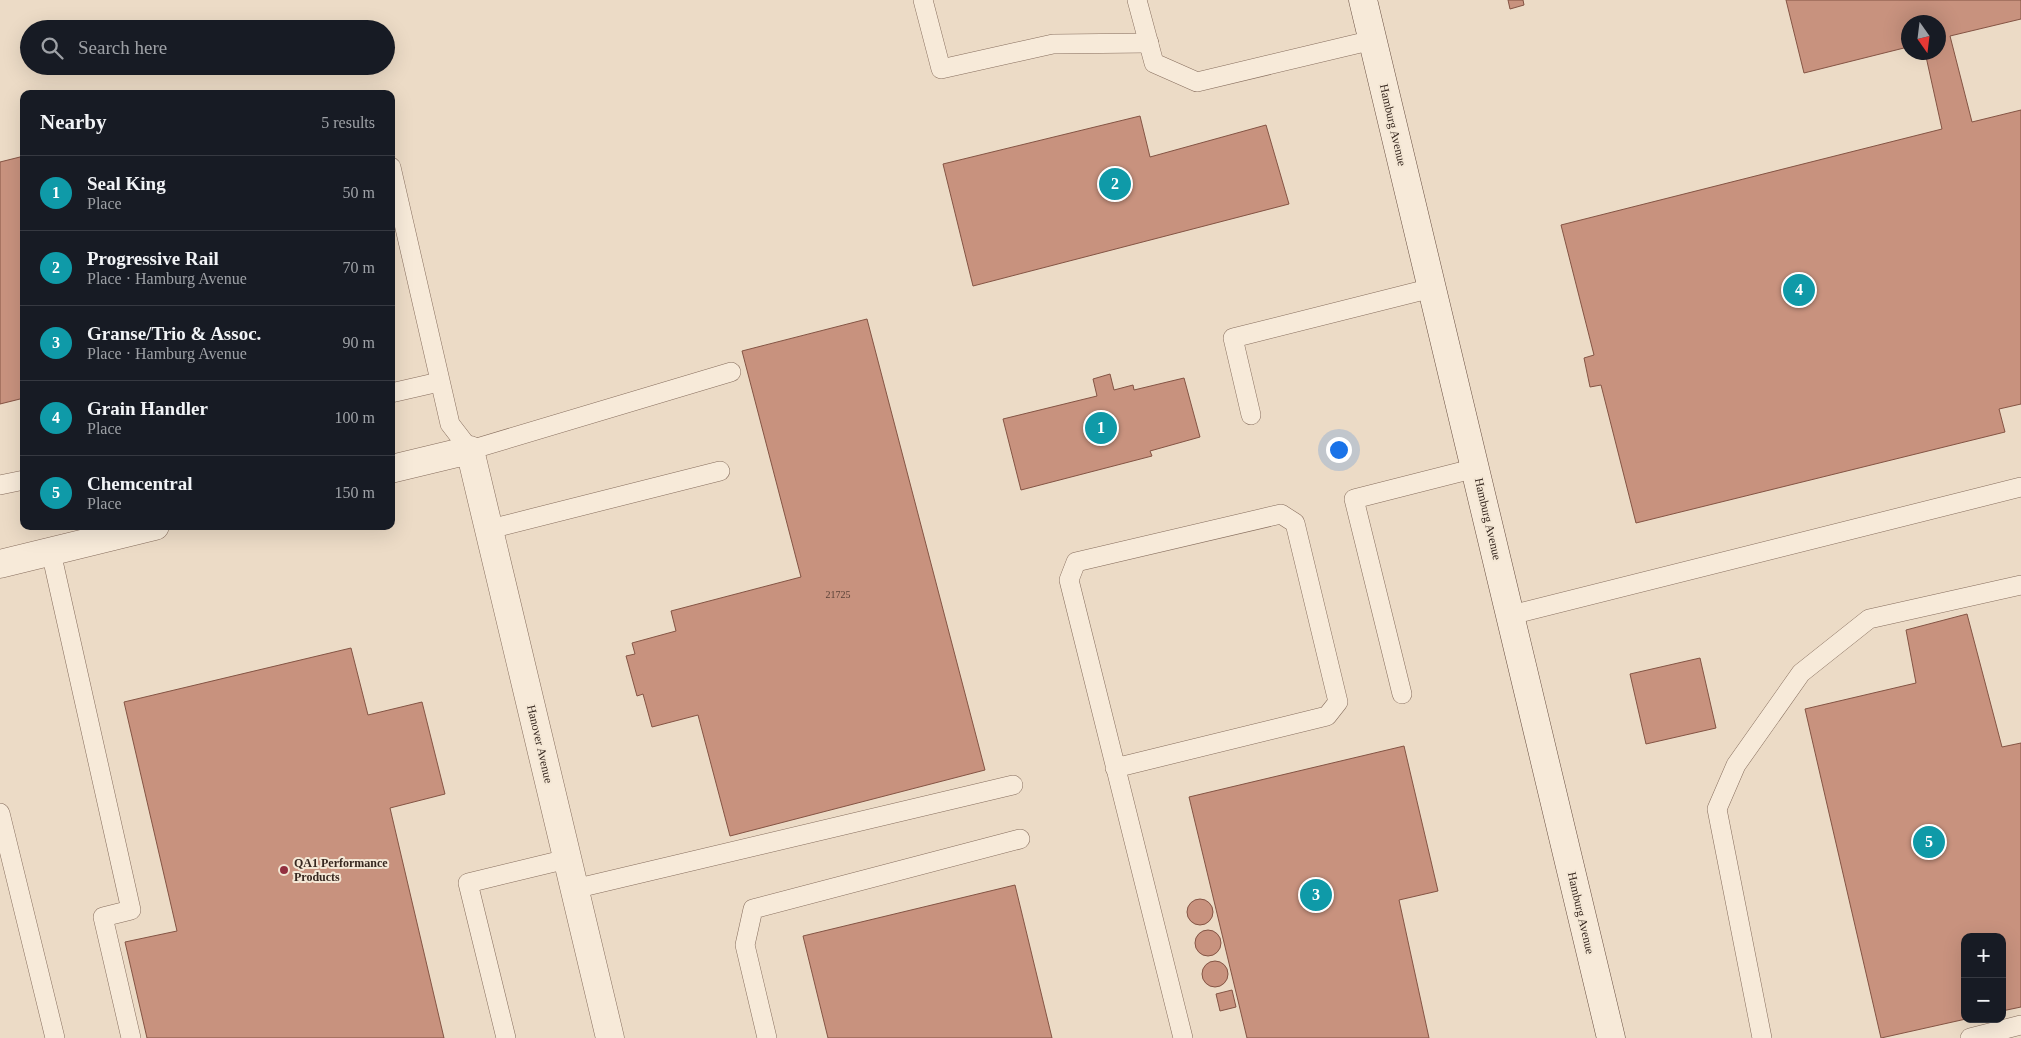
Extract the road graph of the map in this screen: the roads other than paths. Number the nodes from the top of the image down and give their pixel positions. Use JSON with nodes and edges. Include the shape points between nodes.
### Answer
{"nodes":[{"id":1,"x":923,"y":0,"type":"edge"},
{"id":2,"x":1137,"y":0,"type":"edge"},
{"id":3,"x":1363,"y":0,"type":"edge"},
{"id":4,"x":1373,"y":40,"type":"junction"},
{"id":5,"x":1148,"y":43,"type":"junction"},
{"id":6,"x":395,"y":185,"type":"edge"},
{"id":7,"x":1432,"y":288,"type":"junction"},
{"id":8,"x":731,"y":372,"type":"dead end"},
{"id":9,"x":439,"y":382,"type":"junction"},
{"id":10,"x":395,"y":392,"type":"edge"},
{"id":11,"x":1251,"y":415,"type":"dead end"},
{"id":12,"x":470,"y":450,"type":"junction"},
{"id":13,"x":395,"y":468,"type":"edge"},
{"id":14,"x":1476,"y":468,"type":"junction"},
{"id":15,"x":720,"y":471,"type":"dead end"},
{"id":16,"x":20,"y":481,"type":"edge"},
{"id":17,"x":0,"y":485,"type":"edge"},
{"id":18,"x":2021,"y":487,"type":"edge"},
{"id":19,"x":490,"y":529,"type":"junction"},
{"id":20,"x":138,"y":530,"type":"edge"},
{"id":21,"x":51,"y":552,"type":"junction"},
{"id":22,"x":0,"y":564,"type":"edge"},
{"id":23,"x":2021,"y":585,"type":"edge"},
{"id":24,"x":1511,"y":615,"type":"junction"},
{"id":25,"x":1402,"y":694,"type":"dead end"},
{"id":26,"x":1115,"y":768,"type":"junction"},
{"id":27,"x":1012,"y":785,"type":"dead end"},
{"id":28,"x":0,"y":813,"type":"edge"},
{"id":29,"x":1020,"y":839,"type":"dead end"},
{"id":30,"x":567,"y":859,"type":"junction"},
{"id":31,"x":574,"y":889,"type":"junction"},
{"id":32,"x":2021,"y":1025,"type":"edge"},
{"id":33,"x":55,"y":1038,"type":"edge"},
{"id":34,"x":132,"y":1038,"type":"edge"},
{"id":35,"x":506,"y":1038,"type":"edge"},
{"id":36,"x":610,"y":1038,"type":"edge"},
{"id":37,"x":767,"y":1038,"type":"edge"},
{"id":38,"x":1184,"y":1038,"type":"edge"},
{"id":39,"x":1611,"y":1038,"type":"edge"},
{"id":40,"x":1762,"y":1038,"type":"edge"},
{"id":41,"x":1970,"y":1038,"type":"edge"}],
"edges":[{"from":1,"to":5,"type":"lane","via":[[941,69],[1053,44]]},
{"from":2,"to":5,"type":"lane"},
{"from":3,"to":4,"type":"street","name":"Hamburg Avenue"},
{"from":4,"to":5,"type":"lane","via":[[1197,82],[1154,63]]},
{"from":4,"to":7,"type":"street","name":"Hamburg Avenue"},
{"from":6,"to":9,"type":"lane"},
{"from":7,"to":11,"type":"lane","via":[[1232,338]]},
{"from":7,"to":14,"type":"street","name":"Hamburg Avenue"},
{"from":8,"to":12,"type":"lane"},
{"from":9,"to":10,"type":"lane"},
{"from":9,"to":12,"type":"lane","via":[[450,424]]},
{"from":12,"to":13,"type":"street"},
{"from":12,"to":19,"type":"street","name":"Hanover Avenue"},
{"from":14,"to":24,"type":"street","name":"Hamburg Avenue"},
{"from":14,"to":25,"type":"lane","via":[[1354,499]]},
{"from":15,"to":19,"type":"lane"},
{"from":16,"to":17,"type":"lane"},
{"from":18,"to":24,"type":"lane"},
{"from":19,"to":30,"type":"street","name":"Hanover Avenue"},
{"from":20,"to":21,"type":"street"},
{"from":21,"to":22,"type":"street"},
{"from":21,"to":34,"type":"lane","via":[[131,910],[103,917]]},
{"from":23,"to":40,"type":"lane","via":[[1869,619],[1801,673],[1736,765],[1717,809]]},
{"from":24,"to":39,"type":"street","name":"Hamburg Avenue"},
{"from":26,"to":26,"type":"lane","via":[[1069,580],[1076,562],[1281,514],[1295,523],[1338,702],[1327,716]]},
{"from":26,"to":38,"type":"lane"},
{"from":27,"to":31,"type":"lane"},
{"from":28,"to":33,"type":"lane"},
{"from":29,"to":37,"type":"lane","via":[[753,909],[745,945]]},
{"from":30,"to":31,"type":"street","name":"Hanover Avenue"},
{"from":30,"to":35,"type":"lane","via":[[468,883]]},
{"from":31,"to":36,"type":"street","name":"Hanover Avenue"},
{"from":32,"to":41,"type":"lane"}]}
